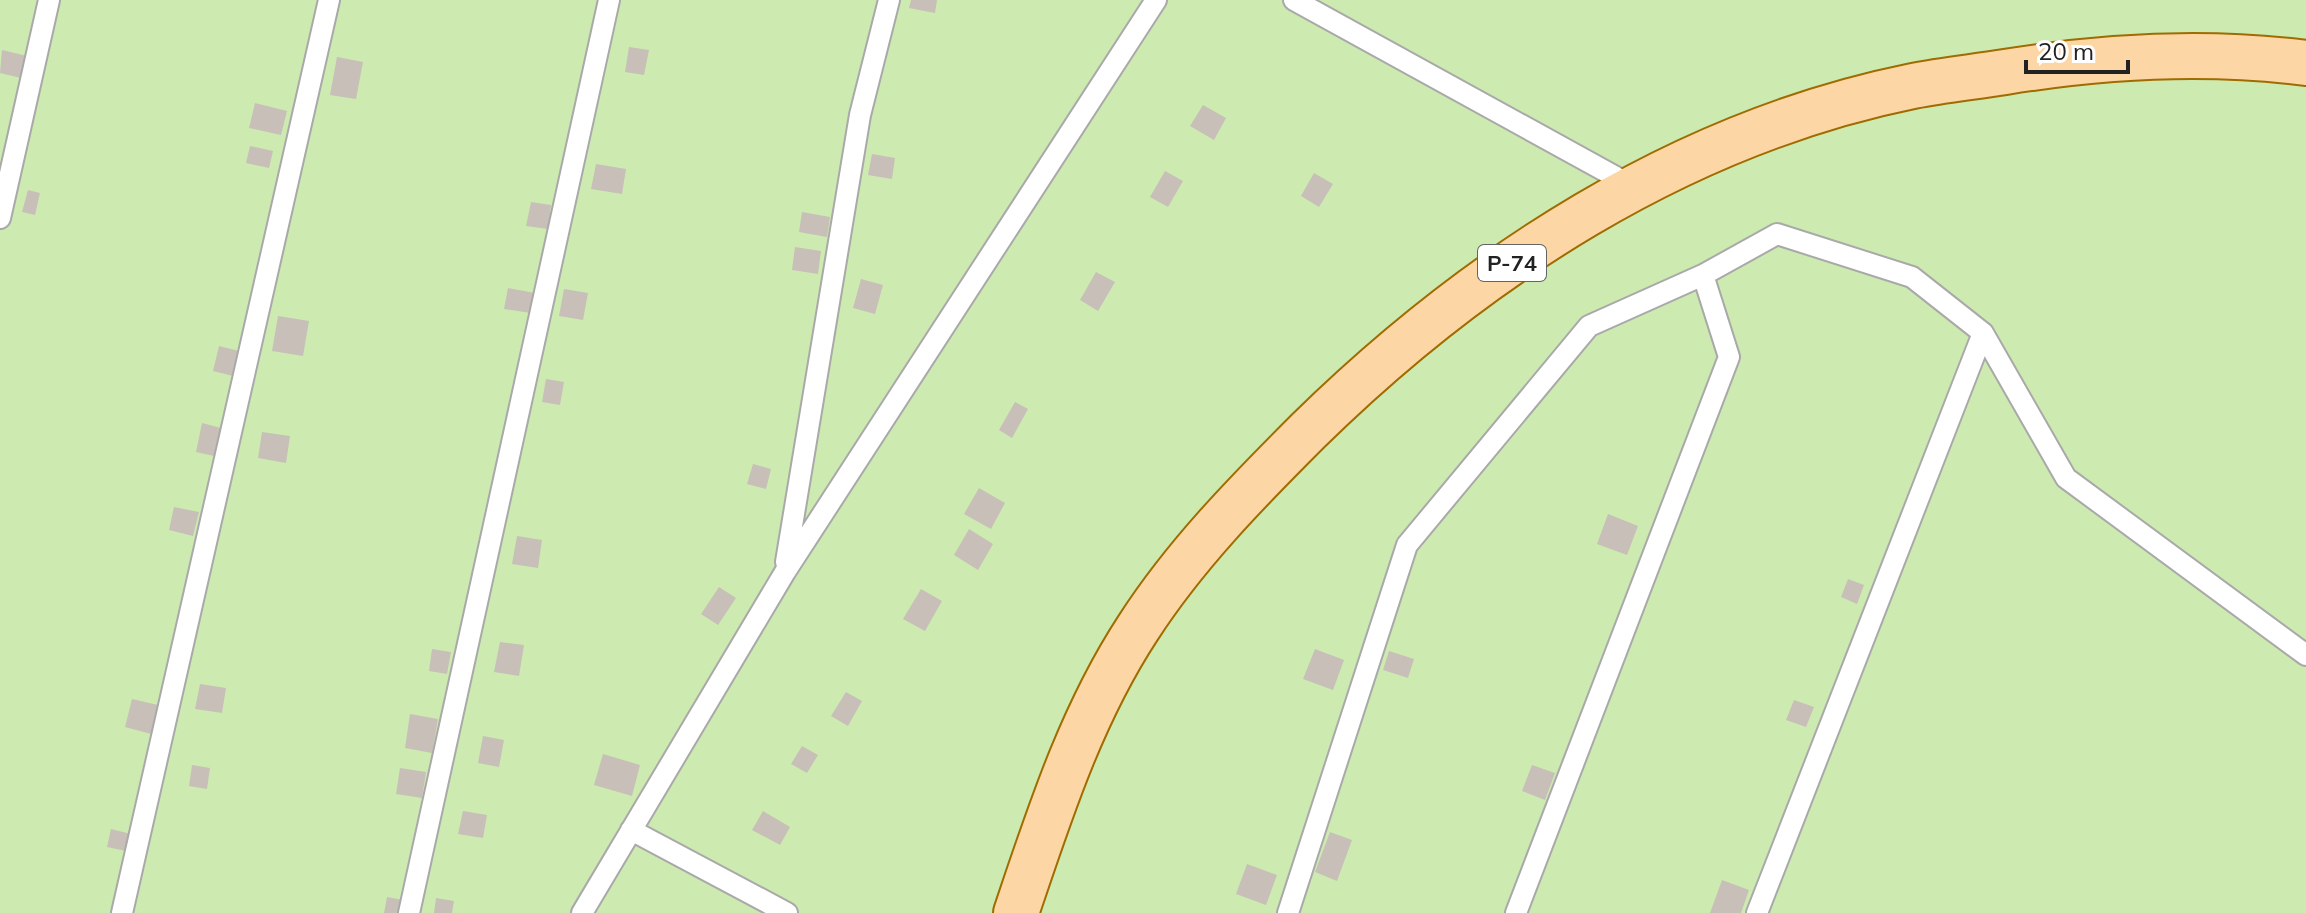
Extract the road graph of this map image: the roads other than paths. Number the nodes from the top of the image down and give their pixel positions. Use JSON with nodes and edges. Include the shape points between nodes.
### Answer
{"nodes":[{"id":1,"x":49,"y":0,"type":"edge"},
{"id":2,"x":329,"y":0,"type":"edge"},
{"id":3,"x":609,"y":0,"type":"edge"},
{"id":4,"x":889,"y":0,"type":"edge"},
{"id":5,"x":1156,"y":0,"type":"edge"},
{"id":6,"x":1303,"y":2,"type":"edge"},
{"id":7,"x":2306,"y":63,"type":"edge"},
{"id":8,"x":1634,"y":187,"type":"junction"},
{"id":9,"x":0,"y":218,"type":"edge"},
{"id":10,"x":1703,"y":275,"type":"junction"},
{"id":11,"x":1983,"y":333,"type":"junction"},
{"id":12,"x":785,"y":572,"type":"junction"},
{"id":13,"x":2306,"y":655,"type":"edge"},
{"id":14,"x":631,"y":830,"type":"junction"},
{"id":15,"x":122,"y":913,"type":"edge"},
{"id":16,"x":409,"y":913,"type":"edge"},
{"id":17,"x":582,"y":913,"type":"edge"},
{"id":18,"x":787,"y":913,"type":"edge"},
{"id":19,"x":1016,"y":913,"type":"edge"},
{"id":20,"x":1288,"y":913,"type":"edge"},
{"id":21,"x":1516,"y":913,"type":"edge"},
{"id":22,"x":1757,"y":913,"type":"edge"}],
"edges":[{"from":1,"to":9,"type":"lane"},
{"from":2,"to":15,"type":"lane"},
{"from":3,"to":16,"type":"lane"},
{"from":4,"to":12,"type":"lane","via":[[860,115]]},
{"from":5,"to":12,"type":"lane"},
{"from":6,"to":8,"type":"lane"},
{"from":7,"to":8,"type":"main road","number":"Р-74","via":[[2195,56],[2084,59],[1911,87],[1805,116]]},
{"from":8,"to":19,"type":"main road","number":"Р-74","via":[[1572,221],[1460,298],[1365,375],[1234,504],[1137,628],[1103,691],[1076,742]]},
{"from":10,"to":11,"type":"lane","via":[[1777,234],[1912,277]]},
{"from":10,"to":20,"type":"lane","via":[[1589,326],[1407,545]]},
{"from":10,"to":21,"type":"lane","via":[[1729,357]]},
{"from":11,"to":13,"type":"lane","via":[[2066,478]]},
{"from":11,"to":22,"type":"lane"},
{"from":12,"to":14,"type":"lane"},
{"from":14,"to":17,"type":"lane"},
{"from":14,"to":18,"type":"lane"}]}
